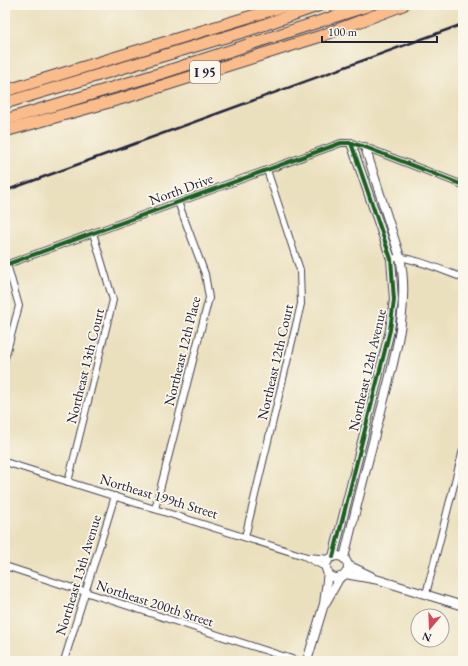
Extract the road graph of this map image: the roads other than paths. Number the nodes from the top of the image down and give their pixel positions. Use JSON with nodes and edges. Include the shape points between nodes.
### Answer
{"nodes":[{"id":1,"x":288,"y":5,"type":"edge"},
{"id":2,"x":320,"y":5,"type":"edge"},
{"id":3,"x":370,"y":5,"type":"edge"},
{"id":4,"x":403,"y":5,"type":"edge"},
{"id":5,"x":5,"y":91,"type":"edge"},
{"id":6,"x":5,"y":103,"type":"edge"},
{"id":7,"x":5,"y":120,"type":"edge"},
{"id":8,"x":5,"y":131,"type":"edge"},
{"id":9,"x":351,"y":143,"type":"junction"},
{"id":10,"x":365,"y":147,"type":"junction"},
{"id":11,"x":266,"y":170,"type":"junction"},
{"id":12,"x":463,"y":185,"type":"edge"},
{"id":13,"x":178,"y":202,"type":"junction"},
{"id":14,"x":93,"y":234,"type":"junction"},
{"id":15,"x":400,"y":257,"type":"junction"},
{"id":16,"x":391,"y":259,"type":"junction"},
{"id":17,"x":6,"y":264,"type":"edge"},
{"id":18,"x":463,"y":278,"type":"edge"},
{"id":19,"x":5,"y":358,"type":"edge"},
{"id":20,"x":463,"y":450,"type":"edge"},
{"id":21,"x":5,"y":462,"type":"edge"},
{"id":22,"x":68,"y":482,"type":"junction"},
{"id":23,"x":114,"y":496,"type":"junction"},
{"id":24,"x":155,"y":509,"type":"junction"},
{"id":25,"x":245,"y":537,"type":"junction"},
{"id":26,"x":304,"y":556,"type":"junction"},
{"id":27,"x":332,"y":558,"type":"junction"},
{"id":28,"x":346,"y":562,"type":"junction"},
{"id":29,"x":5,"y":566,"type":"edge"},
{"id":30,"x":328,"y":570,"type":"junction"},
{"id":31,"x":342,"y":576,"type":"junction"},
{"id":32,"x":379,"y":580,"type":"junction"},
{"id":33,"x":84,"y":592,"type":"junction"},
{"id":34,"x":426,"y":594,"type":"junction"},
{"id":35,"x":324,"y":604,"type":"junction"},
{"id":36,"x":463,"y":606,"type":"edge"},
{"id":37,"x":64,"y":661,"type":"edge"},
{"id":38,"x":298,"y":661,"type":"edge"},
{"id":39,"x":308,"y":661,"type":"edge"}],
"edges":[{"from":1,"to":5,"type":"highway"},
{"from":2,"to":6,"type":"highway","via":[[242,32]]},
{"from":3,"to":7,"type":"highway","via":[[165,72]]},
{"from":4,"to":8,"type":"highway","number":"I 95","via":[[321,36],[127,97]]},
{"from":9,"to":10,"type":"street","name":"North Drive"},
{"from":9,"to":11,"type":"street","name":"North Drive","via":[[341,143]]},
{"from":9,"to":16,"type":"street","name":"Northeast 12th Avenue"},
{"from":10,"to":12,"type":"street","name":"North Drive"},
{"from":10,"to":15,"type":"street","name":"Northeast 12th Avenue"},
{"from":11,"to":13,"type":"street","name":"North Drive"},
{"from":11,"to":25,"type":"street","name":"Northeast 12th Court","via":[[300,270],[301,304]]},
{"from":13,"to":14,"type":"street","name":"North Drive"},
{"from":13,"to":24,"type":"street","name":"Northeast 12th Place","via":[[205,274],[209,298]]},
{"from":14,"to":17,"type":"street","name":"North Drive"},
{"from":14,"to":22,"type":"street","name":"Northeast 13th Court","via":[[113,300]]},
{"from":15,"to":16,"type":"street"},
{"from":15,"to":18,"type":"street"},
{"from":15,"to":28,"type":"street","name":"Northeast 12th Avenue","via":[[404,272],[404,302],[400,332]]},
{"from":16,"to":27,"type":"street","name":"Northeast 12th Avenue","via":[[394,300],[390,330]]},
{"from":17,"to":19,"type":"street","via":[[19,306]]},
{"from":20,"to":34,"type":"street"},
{"from":21,"to":22,"type":"street","name":"Northeast 199th Street"},
{"from":22,"to":23,"type":"street","name":"Northeast 199th Street"},
{"from":23,"to":24,"type":"street","name":"Northeast 199th Street"},
{"from":23,"to":33,"type":"street","name":"Northeast 13th Avenue"},
{"from":24,"to":25,"type":"street","name":"Northeast 199th Street"},
{"from":25,"to":26,"type":"street","name":"Northeast 199th Street"},
{"from":26,"to":27,"type":"street","name":"Northeast 199th Street"},
{"from":26,"to":30,"type":"street","name":"Northeast 199th Street"},
{"from":27,"to":28,"type":"street","via":[[337,556]]},
{"from":27,"to":30,"type":"street","via":[[327,565]]},
{"from":28,"to":31,"type":"street","via":[[348,570]]},
{"from":28,"to":32,"type":"street"},
{"from":29,"to":33,"type":"street","name":"Northeast 200th Street"},
{"from":30,"to":31,"type":"street","via":[[333,576]]},
{"from":30,"to":35,"type":"street"},
{"from":31,"to":32,"type":"street"},
{"from":31,"to":35,"type":"street"},
{"from":32,"to":34,"type":"street"},
{"from":33,"to":37,"type":"street","name":"Northeast 13th Avenue"},
{"from":33,"to":38,"type":"street","name":"Northeast 200th Street"},
{"from":34,"to":36,"type":"street"},
{"from":35,"to":39,"type":"street"}]}
